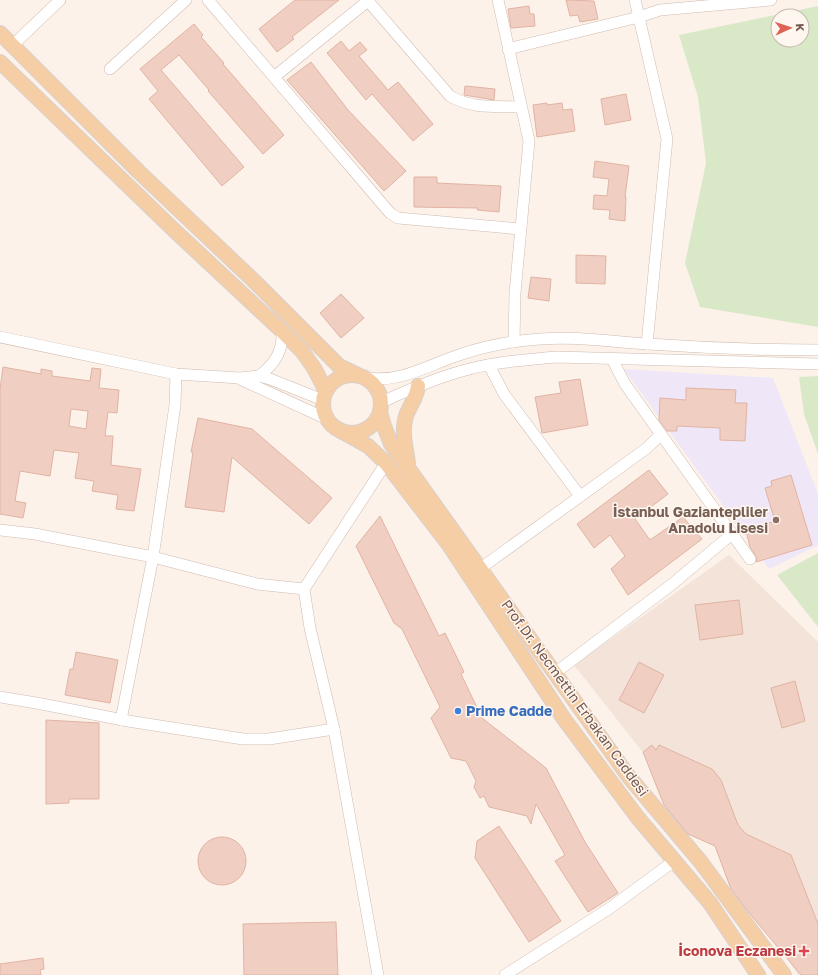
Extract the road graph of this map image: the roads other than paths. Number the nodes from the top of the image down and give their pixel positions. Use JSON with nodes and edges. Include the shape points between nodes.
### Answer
{"nodes":[{"id":1,"x":60,"y":0,"type":"edge"},
{"id":2,"x":186,"y":0,"type":"edge"},
{"id":3,"x":208,"y":0,"type":"edge"},
{"id":4,"x":369,"y":0,"type":"edge"},
{"id":5,"x":498,"y":0,"type":"edge"},
{"id":6,"x":635,"y":0,"type":"edge"},
{"id":7,"x":771,"y":0,"type":"edge"},
{"id":8,"x":701,"y":3,"type":"edge"},
{"id":9,"x":639,"y":17,"type":"junction"},
{"id":10,"x":0,"y":33,"type":"edge"},
{"id":11,"x":13,"y":45,"type":"junction"},
{"id":12,"x":508,"y":49,"type":"junction"},
{"id":13,"x":0,"y":62,"type":"edge"},
{"id":14,"x":110,"y":69,"type":"dead end"},
{"id":15,"x":274,"y":77,"type":"junction"},
{"id":16,"x":520,"y":107,"type":"junction"},
{"id":17,"x":520,"y":229,"type":"junction"},
{"id":18,"x":282,"y":330,"type":"junction"},
{"id":19,"x":0,"y":337,"type":"edge"},
{"id":20,"x":514,"y":342,"type":"junction"},
{"id":21,"x":647,"y":344,"type":"junction"},
{"id":22,"x":818,"y":350,"type":"edge"},
{"id":23,"x":612,"y":359,"type":"junction"},
{"id":24,"x":818,"y":364,"type":"edge"},
{"id":25,"x":489,"y":365,"type":"junction"},
{"id":26,"x":176,"y":374,"type":"junction"},
{"id":27,"x":259,"y":376,"type":"junction"},
{"id":28,"x":362,"y":376,"type":"junction"},
{"id":29,"x":240,"y":378,"type":"junction"},
{"id":30,"x":418,"y":386,"type":"junction"},
{"id":31,"x":324,"y":395,"type":"junction"},
{"id":32,"x":381,"y":407,"type":"junction"},
{"id":33,"x":327,"y":419,"type":"junction"},
{"id":34,"x":341,"y":431,"type":"junction"},
{"id":35,"x":661,"y":434,"type":"junction"},
{"id":36,"x":386,"y":464,"type":"junction"},
{"id":37,"x":408,"y":468,"type":"junction"},
{"id":38,"x":580,"y":496,"type":"junction"},
{"id":39,"x":0,"y":530,"type":"edge"},
{"id":40,"x":732,"y":534,"type":"junction"},
{"id":41,"x":153,"y":557,"type":"junction"},
{"id":42,"x":750,"y":559,"type":"dead end"},
{"id":43,"x":481,"y":568,"type":"junction"},
{"id":44,"x":304,"y":589,"type":"junction"},
{"id":45,"x":555,"y":673,"type":"junction"},
{"id":46,"x":0,"y":697,"type":"edge"},
{"id":47,"x":121,"y":720,"type":"junction"},
{"id":48,"x":334,"y":728,"type":"junction"},
{"id":49,"x":674,"y":860,"type":"junction"},
{"id":50,"x":378,"y":975,"type":"edge"},
{"id":51,"x":505,"y":975,"type":"edge"},
{"id":52,"x":758,"y":975,"type":"edge"},
{"id":53,"x":784,"y":975,"type":"edge"}],
"edges":[{"from":1,"to":11,"type":"street"},
{"from":2,"to":14,"type":"street"},
{"from":3,"to":15,"type":"street"},
{"from":4,"to":15,"type":"street"},
{"from":4,"to":16,"type":"street","via":[[450,96],[468,104]]},
{"from":5,"to":12,"type":"street"},
{"from":6,"to":9,"type":"street"},
{"from":7,"to":8,"type":"street"},
{"from":8,"to":9,"type":"street","via":[[660,10]]},
{"from":9,"to":12,"type":"street"},
{"from":9,"to":21,"type":"street","via":[[668,139]]},
{"from":10,"to":11,"type":"main road"},
{"from":11,"to":28,"type":"main road","via":[[139,172],[339,366]]},
{"from":12,"to":16,"type":"street"},
{"from":13,"to":18,"type":"main road"},
{"from":15,"to":17,"type":"street","via":[[390,213],[398,218]]},
{"from":16,"to":17,"type":"street","via":[[529,141]]},
{"from":17,"to":20,"type":"street","via":[[514,294]]},
{"from":18,"to":27,"type":"street","via":[[282,344],[278,356]]},
{"from":18,"to":31,"type":"main road","via":[[314,368]]},
{"from":19,"to":26,"type":"street"},
{"from":20,"to":21,"type":"street","via":[[582,338]]},
{"from":20,"to":28,"type":"street","via":[[460,355],[396,378],[382,380]]},
{"from":21,"to":22,"type":"street"},
{"from":23,"to":24,"type":"street"},
{"from":23,"to":25,"type":"street","via":[[556,357]]},
{"from":23,"to":35,"type":"street","via":[[625,384]]},
{"from":25,"to":30,"type":"street","via":[[463,370]]},
{"from":25,"to":38,"type":"street","via":[[504,394]]},
{"from":26,"to":29,"type":"street"},
{"from":26,"to":41,"type":"street","via":[[175,405]]},
{"from":27,"to":29,"type":"street"},
{"from":27,"to":31,"type":"street"},
{"from":28,"to":31,"type":"main road","via":[[348,374],[339,377],[331,383]]},
{"from":28,"to":32,"type":"main road","via":[[377,388]]},
{"from":29,"to":33,"type":"street"},
{"from":30,"to":32,"type":"street"},
{"from":30,"to":37,"type":"main road","via":[[404,424]]},
{"from":31,"to":33,"type":"main road","via":[[323,410]]},
{"from":32,"to":34,"type":"main road","via":[[376,421],[369,428],[351,433]]},
{"from":32,"to":37,"type":"main road","name":"Prof.Dr. Necmettin Erbakan Caddesi","via":[[384,426],[391,444]]},
{"from":33,"to":34,"type":"main road"},
{"from":34,"to":36,"type":"main road","name":"Prof.Dr. Necmettin Erbakan Caddesi","via":[[368,446]]},
{"from":35,"to":38,"type":"street","via":[[647,448]]},
{"from":35,"to":40,"type":"street"},
{"from":36,"to":44,"type":"street"},
{"from":36,"to":49,"type":"main road","name":"Prof.Dr. Necmettin Erbakan Caddesi","via":[[450,545],[564,719],[638,818]]},
{"from":37,"to":43,"type":"main road","name":"Prof.Dr. Necmettin Erbakan Caddesi"},
{"from":38,"to":43,"type":"street"},
{"from":39,"to":41,"type":"street","via":[[35,534]]},
{"from":40,"to":42,"type":"street"},
{"from":40,"to":45,"type":"street","via":[[672,585]]},
{"from":41,"to":44,"type":"street","via":[[258,584]]},
{"from":41,"to":47,"type":"street"},
{"from":43,"to":45,"type":"main road","name":"Prof.Dr. Necmettin Erbakan Caddesi"},
{"from":44,"to":48,"type":"street","via":[[310,628]]},
{"from":45,"to":53,"type":"main road","name":"Prof.Dr. Necmettin Erbakan Caddesi","via":[[629,777],[700,861]]},
{"from":46,"to":47,"type":"street"},
{"from":47,"to":48,"type":"street","via":[[243,739],[269,739]]},
{"from":48,"to":50,"type":"street"},
{"from":49,"to":51,"type":"street","via":[[610,908]]},
{"from":49,"to":52,"type":"main road","name":"Prof.Dr. Necmettin Erbakan Caddesi","via":[[710,903]]}]}
